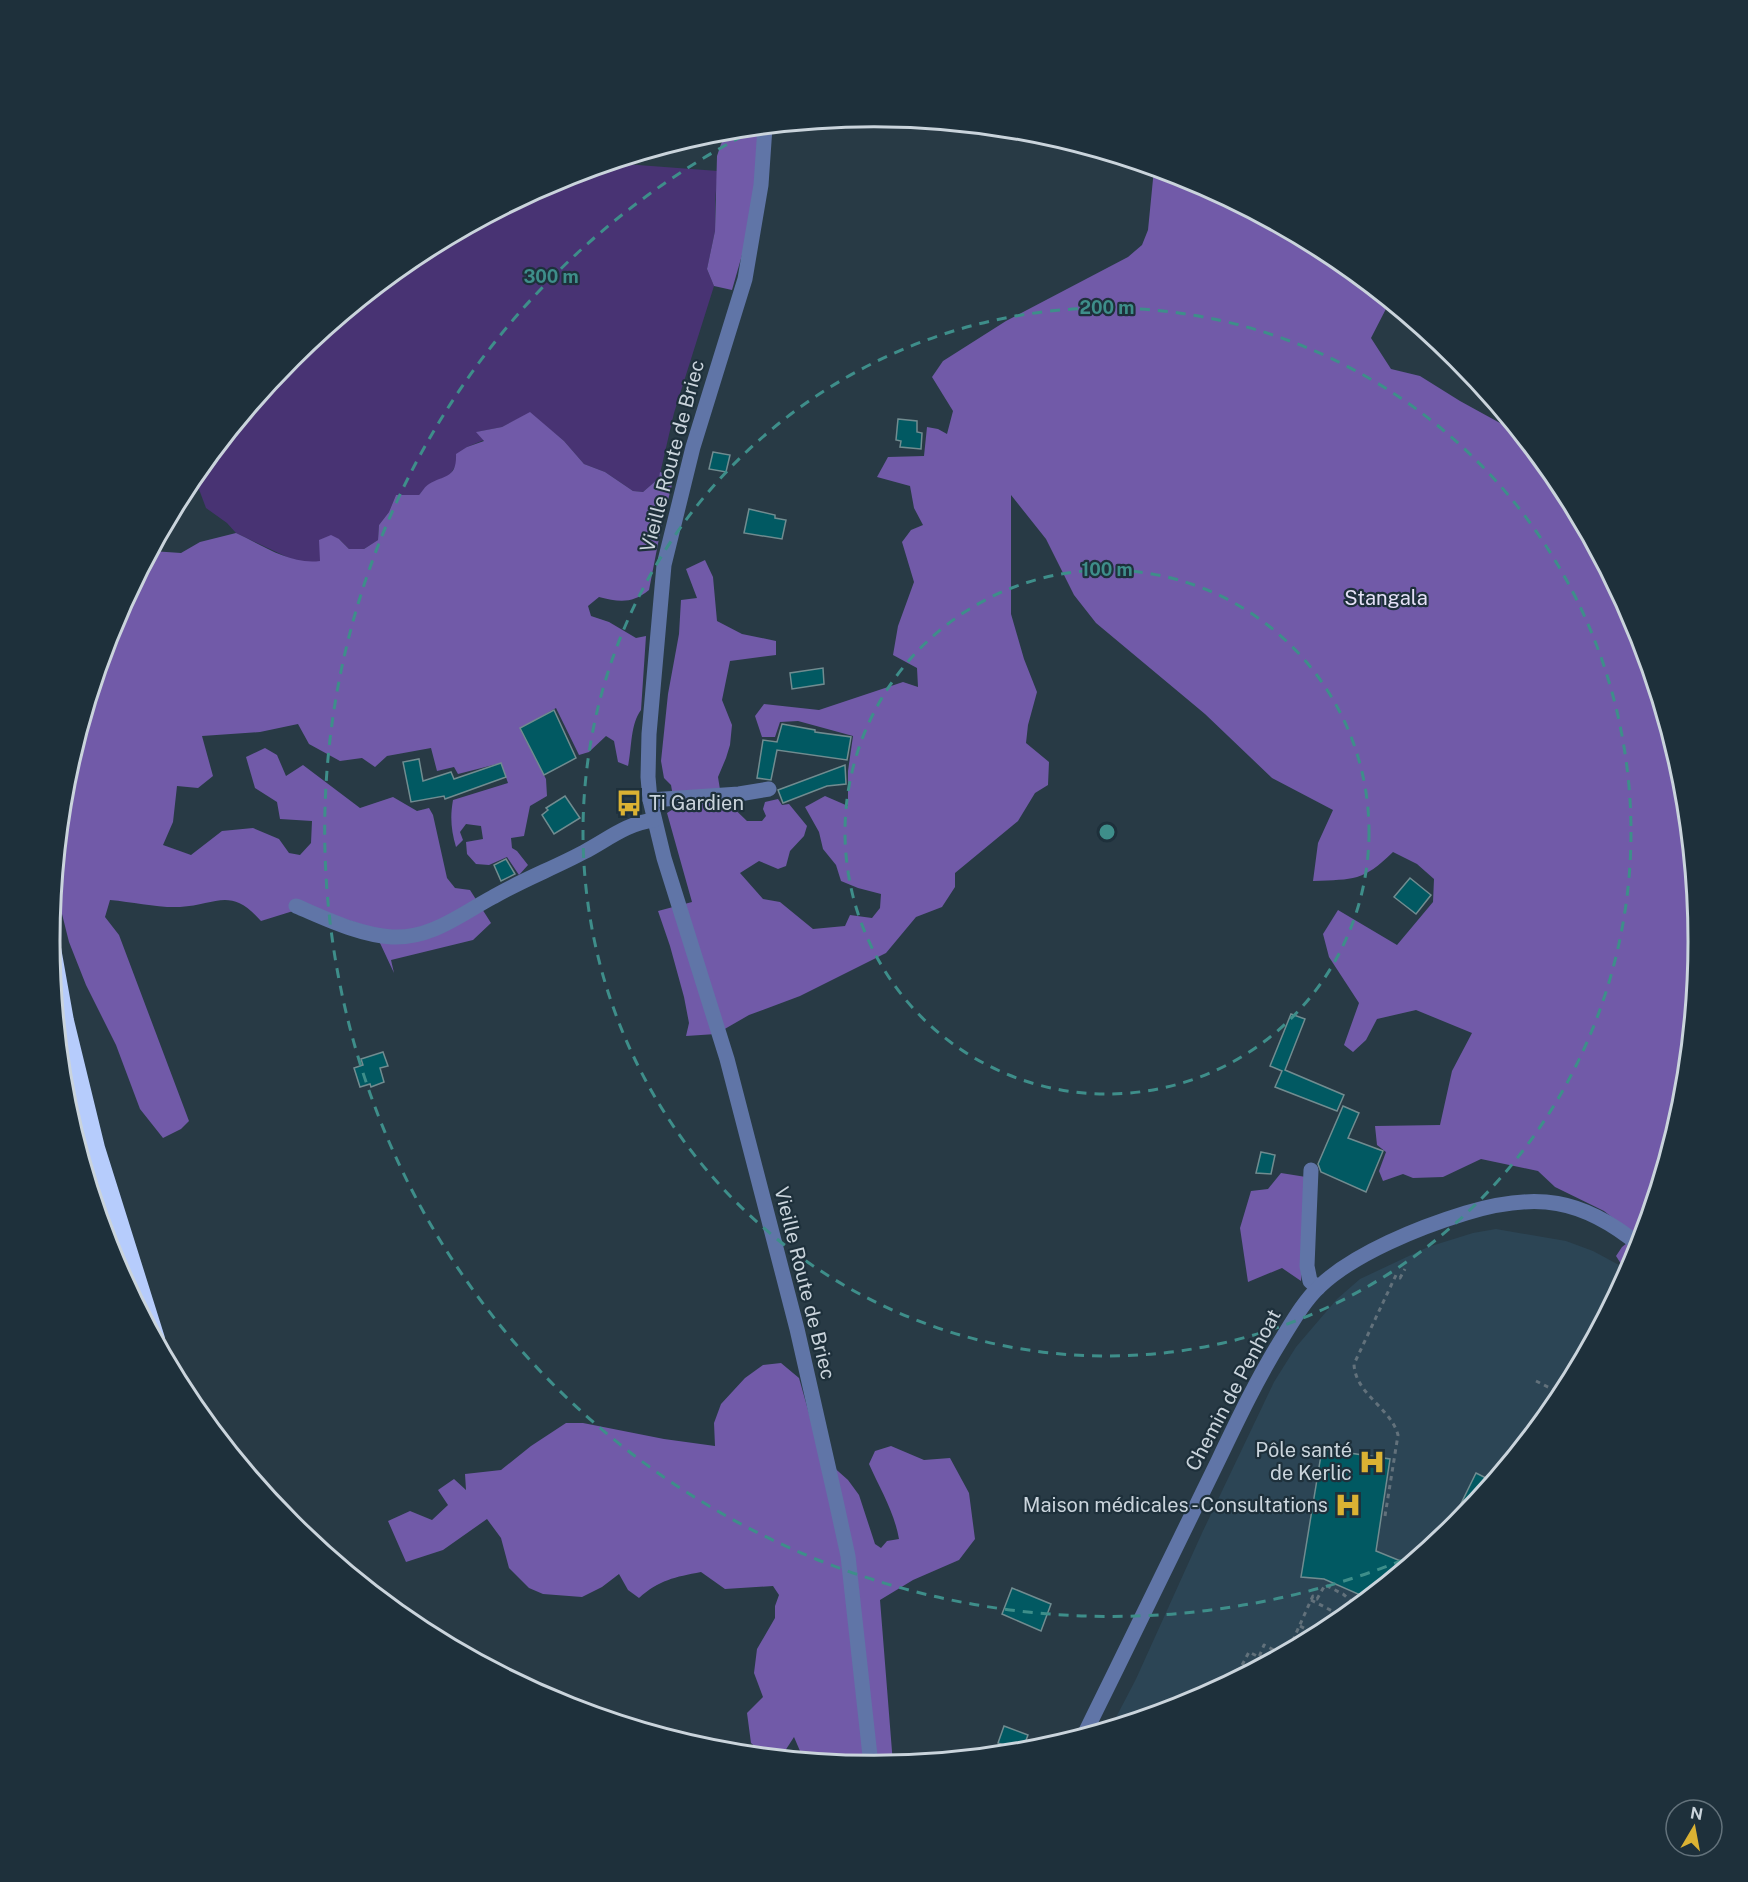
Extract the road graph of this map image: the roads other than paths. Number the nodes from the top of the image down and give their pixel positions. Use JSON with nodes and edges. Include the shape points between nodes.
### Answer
{"nodes":[{"id":1,"x":764,"y":135,"type":"edge"},
{"id":2,"x":769,"y":789,"type":"dead end"},
{"id":3,"x":650,"y":800,"type":"junction"},
{"id":4,"x":654,"y":820,"type":"junction"},
{"id":5,"x":296,"y":906,"type":"dead end"},
{"id":6,"x":64,"y":1016,"type":"edge"},
{"id":7,"x":1311,"y":1170,"type":"dead end"},
{"id":8,"x":1631,"y":1239,"type":"edge"},
{"id":9,"x":1318,"y":1288,"type":"junction"},
{"id":10,"x":144,"y":1301,"type":"edge"},
{"id":11,"x":1088,"y":1726,"type":"edge"},
{"id":12,"x":870,"y":1755,"type":"edge"}],
"edges":[{"from":1,"to":3,"type":"street","name":"Vieille Route de Briec","via":[[761,185],[745,279],[693,447],[664,565],[649,734]]},
{"from":2,"to":3,"type":"street"},
{"from":3,"to":4,"type":"street","name":"Vieille Route de Briec"},
{"from":4,"to":5,"type":"street","via":[[617,833],[467,914],[418,934],[390,937],[371,933]]},
{"from":4,"to":12,"type":"street","name":"Vieille Route de Briec","via":[[727,1059],[797,1329],[848,1556]]},
{"from":6,"to":10,"type":"highway","via":[[96,1148]]},
{"from":7,"to":9,"type":"street","via":[[1307,1266],[1310,1281]]},
{"from":8,"to":9,"type":"street","name":"Chemin de Penhoat","via":[[1577,1208],[1551,1202],[1513,1203],[1469,1212],[1413,1232],[1352,1264]]},
{"from":9,"to":11,"type":"street","name":"Chemin de Penhoat","via":[[1260,1376]]}]}
